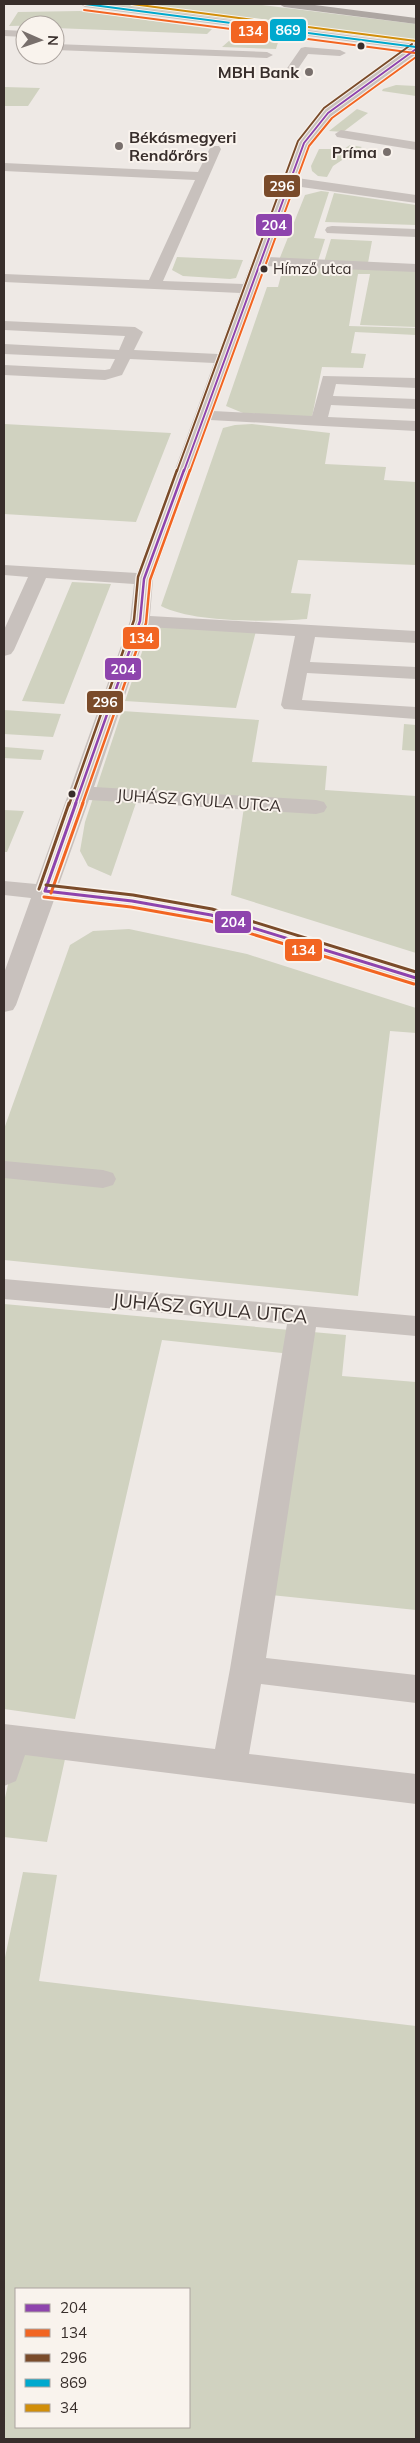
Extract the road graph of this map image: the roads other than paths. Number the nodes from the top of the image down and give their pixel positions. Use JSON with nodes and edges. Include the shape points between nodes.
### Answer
{"nodes":[{"id":1,"x":85,"y":4,"type":"edge"},
{"id":2,"x":284,"y":4,"type":"edge"},
{"id":3,"x":343,"y":4,"type":"edge"},
{"id":4,"x":416,"y":13,"type":"edge"},
{"id":5,"x":416,"y":20,"type":"edge"},
{"id":6,"x":229,"y":23,"type":"junction"},
{"id":7,"x":65,"y":47,"type":"edge"},
{"id":8,"x":416,"y":48,"type":"edge"},
{"id":9,"x":198,"y":52,"type":"junction"},
{"id":10,"x":267,"y":55,"type":"dead end"},
{"id":11,"x":398,"y":62,"type":"junction"},
{"id":12,"x":289,"y":74,"type":"dead end"},
{"id":13,"x":341,"y":134,"type":"dead end"},
{"id":14,"x":416,"y":146,"type":"edge"},
{"id":15,"x":215,"y":149,"type":"dead end"},
{"id":16,"x":4,"y":167,"type":"edge"},
{"id":17,"x":204,"y":176,"type":"junction"},
{"id":18,"x":289,"y":181,"type":"junction"},
{"id":19,"x":416,"y":200,"type":"edge"},
{"id":20,"x":332,"y":230,"type":"dead end"},
{"id":21,"x":416,"y":233,"type":"edge"},
{"id":22,"x":259,"y":261,"type":"junction"},
{"id":23,"x":416,"y":268,"type":"edge"},
{"id":24,"x":4,"y":278,"type":"edge"},
{"id":25,"x":154,"y":285,"type":"junction"},
{"id":26,"x":250,"y":289,"type":"junction"},
{"id":27,"x":4,"y":325,"type":"edge"},
{"id":28,"x":4,"y":349,"type":"edge"},
{"id":29,"x":124,"y":356,"type":"junction"},
{"id":30,"x":224,"y":359,"type":"junction"},
{"id":31,"x":4,"y":370,"type":"edge"},
{"id":32,"x":416,"y":383,"type":"edge"},
{"id":33,"x":324,"y":400,"type":"junction"},
{"id":34,"x":416,"y":404,"type":"edge"},
{"id":35,"x":204,"y":415,"type":"junction"},
{"id":36,"x":320,"y":421,"type":"junction"},
{"id":37,"x":416,"y":426,"type":"edge"},
{"id":38,"x":4,"y":570,"type":"edge"},
{"id":39,"x":40,"y":572,"type":"junction"},
{"id":40,"x":144,"y":579,"type":"junction"},
{"id":41,"x":4,"y":606,"type":"edge"},
{"id":42,"x":23,"y":608,"type":"junction"},
{"id":43,"x":140,"y":621,"type":"junction"},
{"id":44,"x":306,"y":631,"type":"junction"},
{"id":45,"x":416,"y":637,"type":"edge"},
{"id":46,"x":4,"y":650,"type":"edge"},
{"id":47,"x":298,"y":667,"type":"junction"},
{"id":48,"x":416,"y":673,"type":"edge"},
{"id":49,"x":416,"y":713,"type":"edge"},
{"id":50,"x":82,"y":793,"type":"junction"},
{"id":51,"x":316,"y":807,"type":"dead end"},
{"id":52,"x":4,"y":888,"type":"edge"},
{"id":53,"x":44,"y":891,"type":"junction"},
{"id":54,"x":416,"y":978,"type":"edge"},
{"id":55,"x":4,"y":1005,"type":"edge"},
{"id":56,"x":4,"y":1169,"type":"edge"},
{"id":57,"x":103,"y":1179,"type":"dead end"},
{"id":58,"x":4,"y":1289,"type":"edge"},
{"id":59,"x":303,"y":1316,"type":"junction"},
{"id":60,"x":416,"y":1326,"type":"edge"},
{"id":61,"x":247,"y":1669,"type":"junction"},
{"id":62,"x":416,"y":1689,"type":"edge"},
{"id":63,"x":6,"y":1750,"type":"edge"},
{"id":64,"x":229,"y":1766,"type":"junction"},
{"id":65,"x":416,"y":1790,"type":"edge"}],
"edges":[{"from":1,"to":6,"type":"street"},
{"from":2,"to":5,"type":"main road"},
{"from":3,"to":4,"type":"main road"},
{"from":6,"to":8,"type":"street"},
{"from":6,"to":9,"type":"street"},
{"from":7,"to":9,"type":"street"},
{"from":8,"to":11,"type":"street"},
{"from":9,"to":10,"type":"street"},
{"from":11,"to":12,"type":"street","via":[[305,50]]},
{"from":11,"to":18,"type":"street","via":[[317,125],[304,143]]},
{"from":13,"to":14,"type":"street"},
{"from":15,"to":17,"type":"street"},
{"from":16,"to":17,"type":"street"},
{"from":17,"to":25,"type":"street"},
{"from":18,"to":19,"type":"street"},
{"from":18,"to":22,"type":"street"},
{"from":20,"to":21,"type":"street"},
{"from":22,"to":23,"type":"street"},
{"from":22,"to":26,"type":"street"},
{"from":24,"to":25,"type":"street"},
{"from":25,"to":26,"type":"street"},
{"from":26,"to":30,"type":"street"},
{"from":27,"to":29,"type":"street","via":[[135,332]]},
{"from":28,"to":29,"type":"street"},
{"from":29,"to":30,"type":"street"},
{"from":29,"to":31,"type":"street","via":[[116,372],[105,375]]},
{"from":30,"to":35,"type":"street"},
{"from":32,"to":33,"type":"street","via":[[329,379]]},
{"from":33,"to":34,"type":"street"},
{"from":33,"to":36,"type":"street"},
{"from":35,"to":36,"type":"street"},
{"from":35,"to":40,"type":"street"},
{"from":36,"to":37,"type":"street"},
{"from":38,"to":39,"type":"street"},
{"from":39,"to":40,"type":"street"},
{"from":39,"to":42,"type":"street"},
{"from":40,"to":43,"type":"street"},
{"from":41,"to":42,"type":"street"},
{"from":42,"to":46,"type":"street"},
{"from":43,"to":44,"type":"street"},
{"from":43,"to":50,"type":"street"},
{"from":44,"to":45,"type":"street"},
{"from":44,"to":47,"type":"street"},
{"from":47,"to":48,"type":"street"},
{"from":47,"to":49,"type":"street","via":[[291,705]]},
{"from":50,"to":51,"type":"street","name":"JUHÁSZ GYULA UTCA"},
{"from":50,"to":53,"type":"street"},
{"from":52,"to":53,"type":"street"},
{"from":53,"to":54,"type":"street","via":[[211,914]]},
{"from":53,"to":55,"type":"street"},
{"from":56,"to":57,"type":"street"},
{"from":58,"to":59,"type":"street","name":"JUHÁSZ GYULA UTCA"},
{"from":59,"to":60,"type":"street","name":"JUHÁSZ GYULA UTCA"},
{"from":59,"to":61,"type":"street"},
{"from":61,"to":62,"type":"street"},
{"from":61,"to":64,"type":"street"},
{"from":63,"to":64,"type":"street"},
{"from":64,"to":65,"type":"street"}]}
